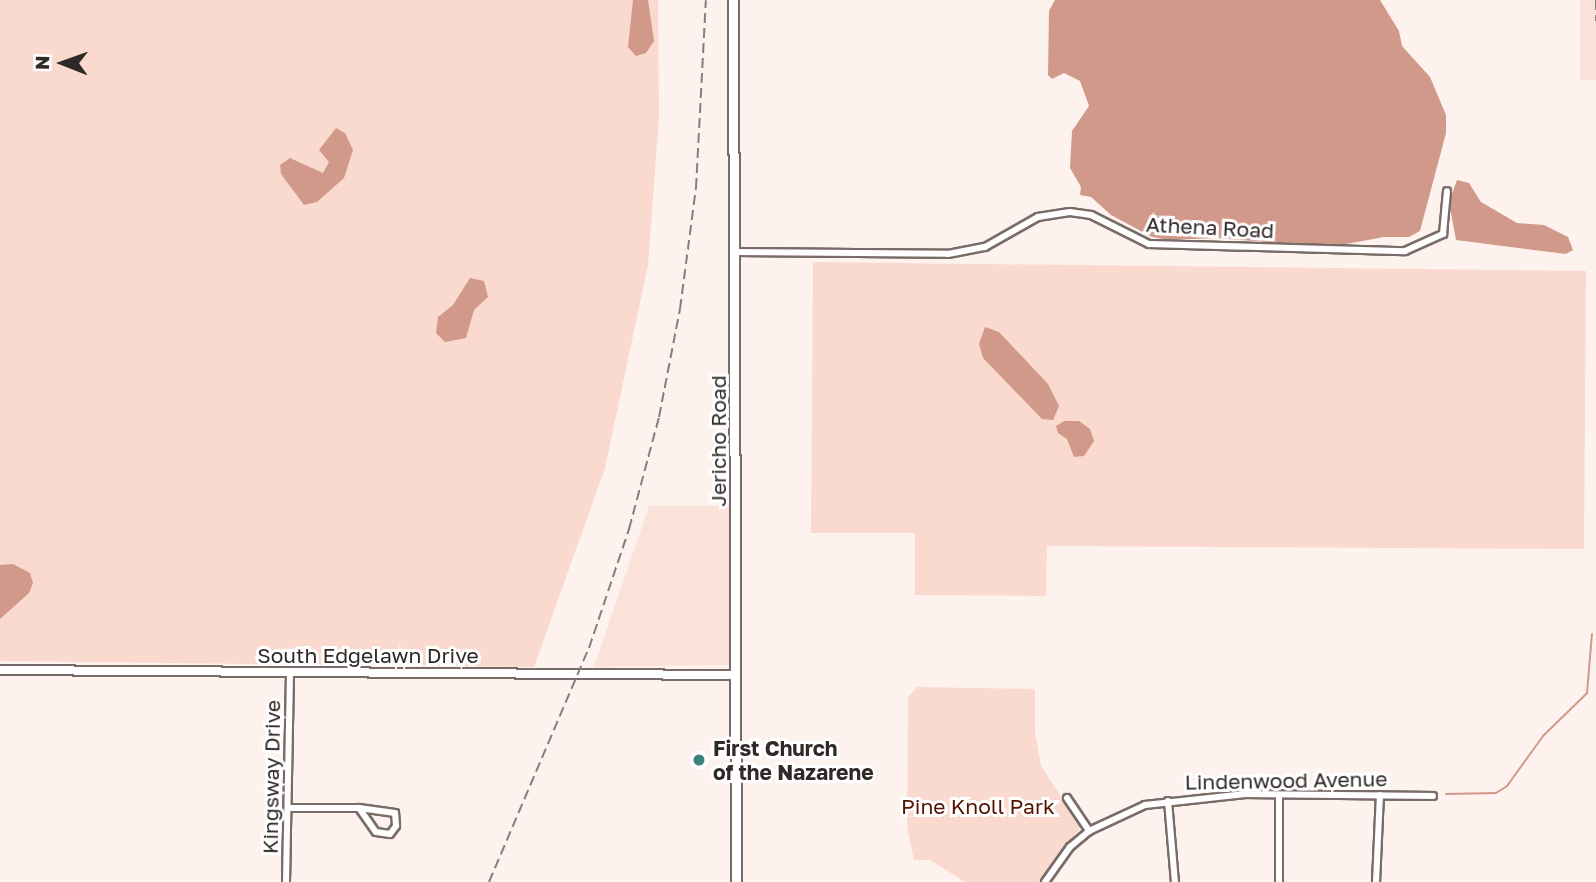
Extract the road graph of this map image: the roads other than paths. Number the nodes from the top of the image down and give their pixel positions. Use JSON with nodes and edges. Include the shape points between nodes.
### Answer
{"nodes":[{"id":1,"x":733,"y":0,"type":"edge"},
{"id":2,"x":1447,"y":191,"type":"dead end"},
{"id":3,"x":734,"y":252,"type":"junction"},
{"id":4,"x":0,"y":670,"type":"edge"},
{"id":5,"x":290,"y":672,"type":"junction"},
{"id":6,"x":735,"y":676,"type":"junction"},
{"id":7,"x":1279,"y":795,"type":"junction"},
{"id":8,"x":1380,"y":795,"type":"junction"},
{"id":9,"x":1433,"y":796,"type":"dead end"},
{"id":10,"x":1068,"y":798,"type":"dead end"},
{"id":11,"x":1168,"y":801,"type":"junction"},
{"id":12,"x":288,"y":808,"type":"junction"},
{"id":13,"x":359,"y":808,"type":"junction"},
{"id":14,"x":1089,"y":831,"type":"junction"},
{"id":15,"x":286,"y":882,"type":"edge"},
{"id":16,"x":736,"y":882,"type":"edge"},
{"id":17,"x":1045,"y":882,"type":"edge"},
{"id":18,"x":1175,"y":882,"type":"edge"},
{"id":19,"x":1279,"y":882,"type":"edge"},
{"id":20,"x":1376,"y":882,"type":"edge"}],
"edges":[{"from":1,"to":3,"type":"main road","name":"Jericho Road"},
{"from":2,"to":3,"type":"street","name":"Athena Road","via":[[1443,234],[1405,251],[1149,244],[1091,215],[1070,212],[1038,217],[985,247],[948,254]]},
{"from":3,"to":6,"type":"main road","name":"Jericho Road"},
{"from":4,"to":5,"type":"street","name":"South Edgelawn Drive"},
{"from":5,"to":6,"type":"street","name":"South Edgelawn Drive"},
{"from":5,"to":12,"type":"street","name":"Kingsway Drive"},
{"from":6,"to":16,"type":"main road","name":"Jericho Road"},
{"from":7,"to":8,"type":"street","name":"Lindenwood Avenue"},
{"from":7,"to":11,"type":"street","name":"Lindenwood Avenue"},
{"from":7,"to":19,"type":"street"},
{"from":8,"to":9,"type":"street","name":"Lindenwood Avenue"},
{"from":8,"to":20,"type":"street"},
{"from":10,"to":14,"type":"street"},
{"from":11,"to":14,"type":"street","name":"Lindenwood Avenue","via":[[1129,810]]},
{"from":11,"to":18,"type":"street"},
{"from":12,"to":13,"type":"street"},
{"from":12,"to":15,"type":"street","name":"Kingsway Drive"},
{"from":13,"to":13,"type":"street","via":[[376,832],[390,834],[396,827],[395,813]]},
{"from":14,"to":17,"type":"street","name":"Lindenwood Avenue","via":[[1070,847]]}]}
